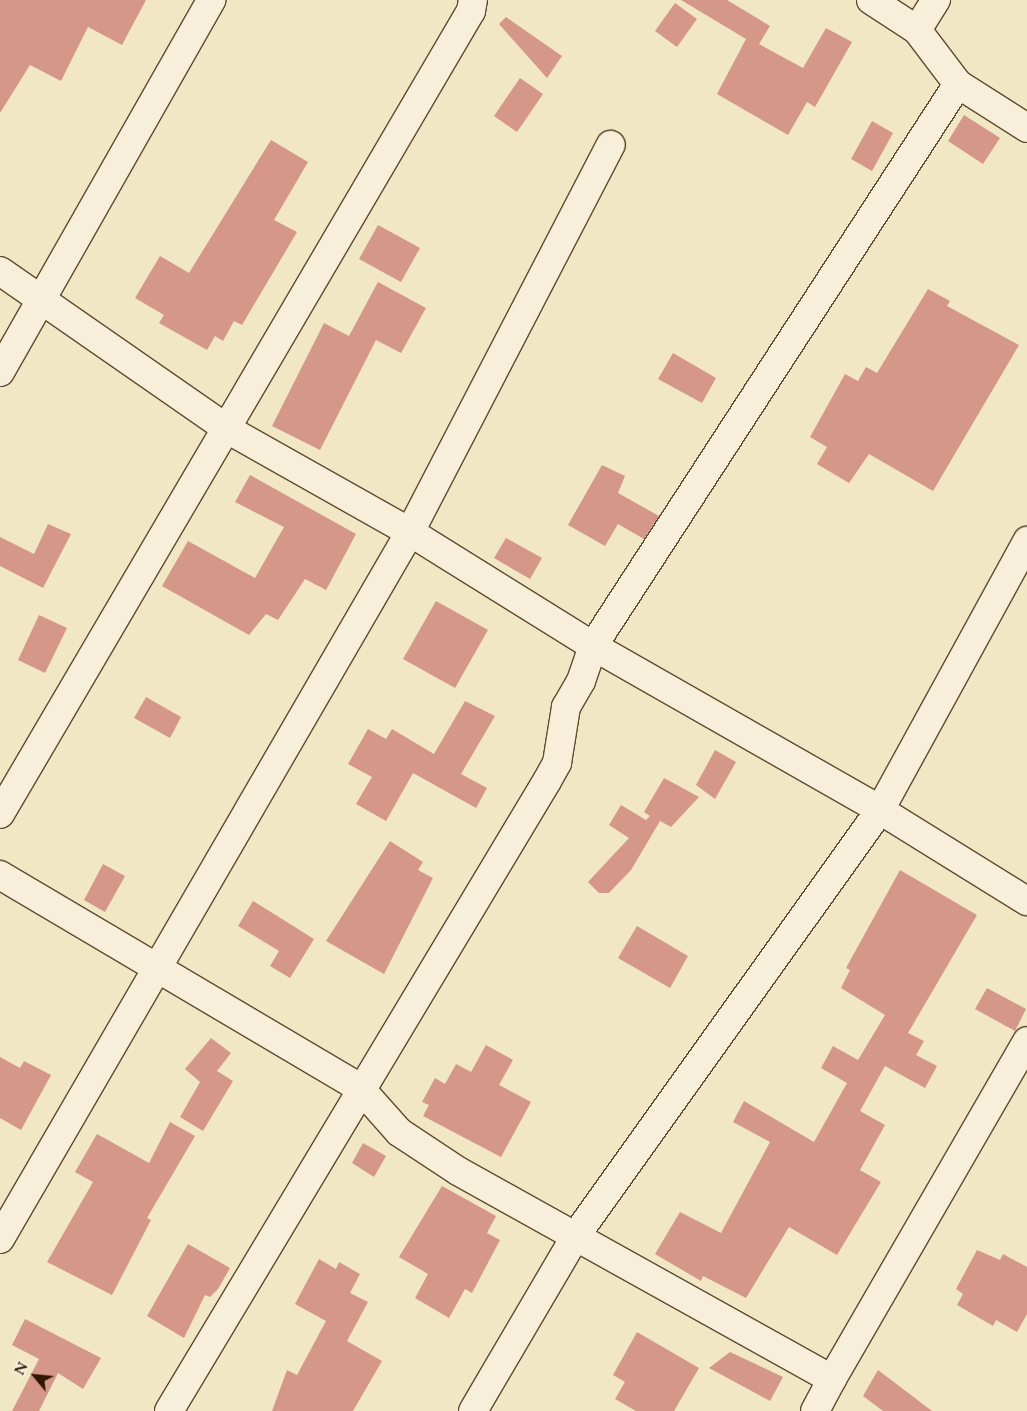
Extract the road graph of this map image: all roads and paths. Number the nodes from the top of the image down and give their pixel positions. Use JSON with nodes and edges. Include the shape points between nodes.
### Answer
{"nodes":[{"id":1,"x":211,"y":0,"type":"edge"},
{"id":2,"x":473,"y":0,"type":"edge"},
{"id":3,"x":871,"y":0,"type":"edge"},
{"id":4,"x":936,"y":0,"type":"edge"},
{"id":5,"x":917,"y":30,"type":"junction"},
{"id":6,"x":958,"y":84,"type":"junction"},
{"id":7,"x":1027,"y":128,"type":"edge"},
{"id":8,"x":611,"y":146,"type":"dead end"},
{"id":9,"x":0,"y":271,"type":"edge"},
{"id":10,"x":45,"y":298,"type":"junction"},
{"id":11,"x":0,"y":372,"type":"edge"},
{"id":12,"x":227,"y":429,"type":"junction"},
{"id":13,"x":410,"y":532,"type":"junction"},
{"id":14,"x":1027,"y":541,"type":"edge"},
{"id":15,"x":593,"y":646,"type":"junction"},
{"id":16,"x":880,"y":810,"type":"junction"},
{"id":17,"x":0,"y":814,"type":"edge"},
{"id":18,"x":0,"y":876,"type":"edge"},
{"id":19,"x":1027,"y":901,"type":"edge"},
{"id":20,"x":156,"y":968,"type":"junction"},
{"id":21,"x":1027,"y":1042,"type":"edge"},
{"id":22,"x":360,"y":1088,"type":"junction"},
{"id":23,"x":577,"y":1234,"type":"junction"},
{"id":24,"x":0,"y":1239,"type":"edge"},
{"id":25,"x":832,"y":1379,"type":"junction"},
{"id":26,"x":169,"y":1411,"type":"edge"},
{"id":27,"x":473,"y":1411,"type":"edge"},
{"id":28,"x":815,"y":1411,"type":"edge"}],
"edges":[{"from":1,"to":10,"type":"street"},
{"from":2,"to":12,"type":"street","via":[[471,11]]},
{"from":3,"to":5,"type":"street"},
{"from":4,"to":5,"type":"street"},
{"from":5,"to":6,"type":"street"},
{"from":6,"to":7,"type":"street"},
{"from":6,"to":15,"type":"street"},
{"from":8,"to":13,"type":"street"},
{"from":9,"to":10,"type":"street"},
{"from":10,"to":11,"type":"street"},
{"from":10,"to":12,"type":"street"},
{"from":12,"to":13,"type":"street"},
{"from":12,"to":17,"type":"street"},
{"from":13,"to":15,"type":"street"},
{"from":13,"to":20,"type":"street"},
{"from":14,"to":16,"type":"street"},
{"from":15,"to":16,"type":"street"},
{"from":15,"to":22,"type":"street","via":[[581,681],[566,707],[557,763]]},
{"from":16,"to":19,"type":"street"},
{"from":16,"to":23,"type":"street"},
{"from":18,"to":20,"type":"street"},
{"from":20,"to":22,"type":"street"},
{"from":20,"to":24,"type":"street"},
{"from":21,"to":25,"type":"street"},
{"from":22,"to":23,"type":"street","via":[[406,1136],[458,1172]]},
{"from":22,"to":26,"type":"street"},
{"from":23,"to":25,"type":"street"},
{"from":23,"to":27,"type":"street"},
{"from":25,"to":28,"type":"street"}]}
